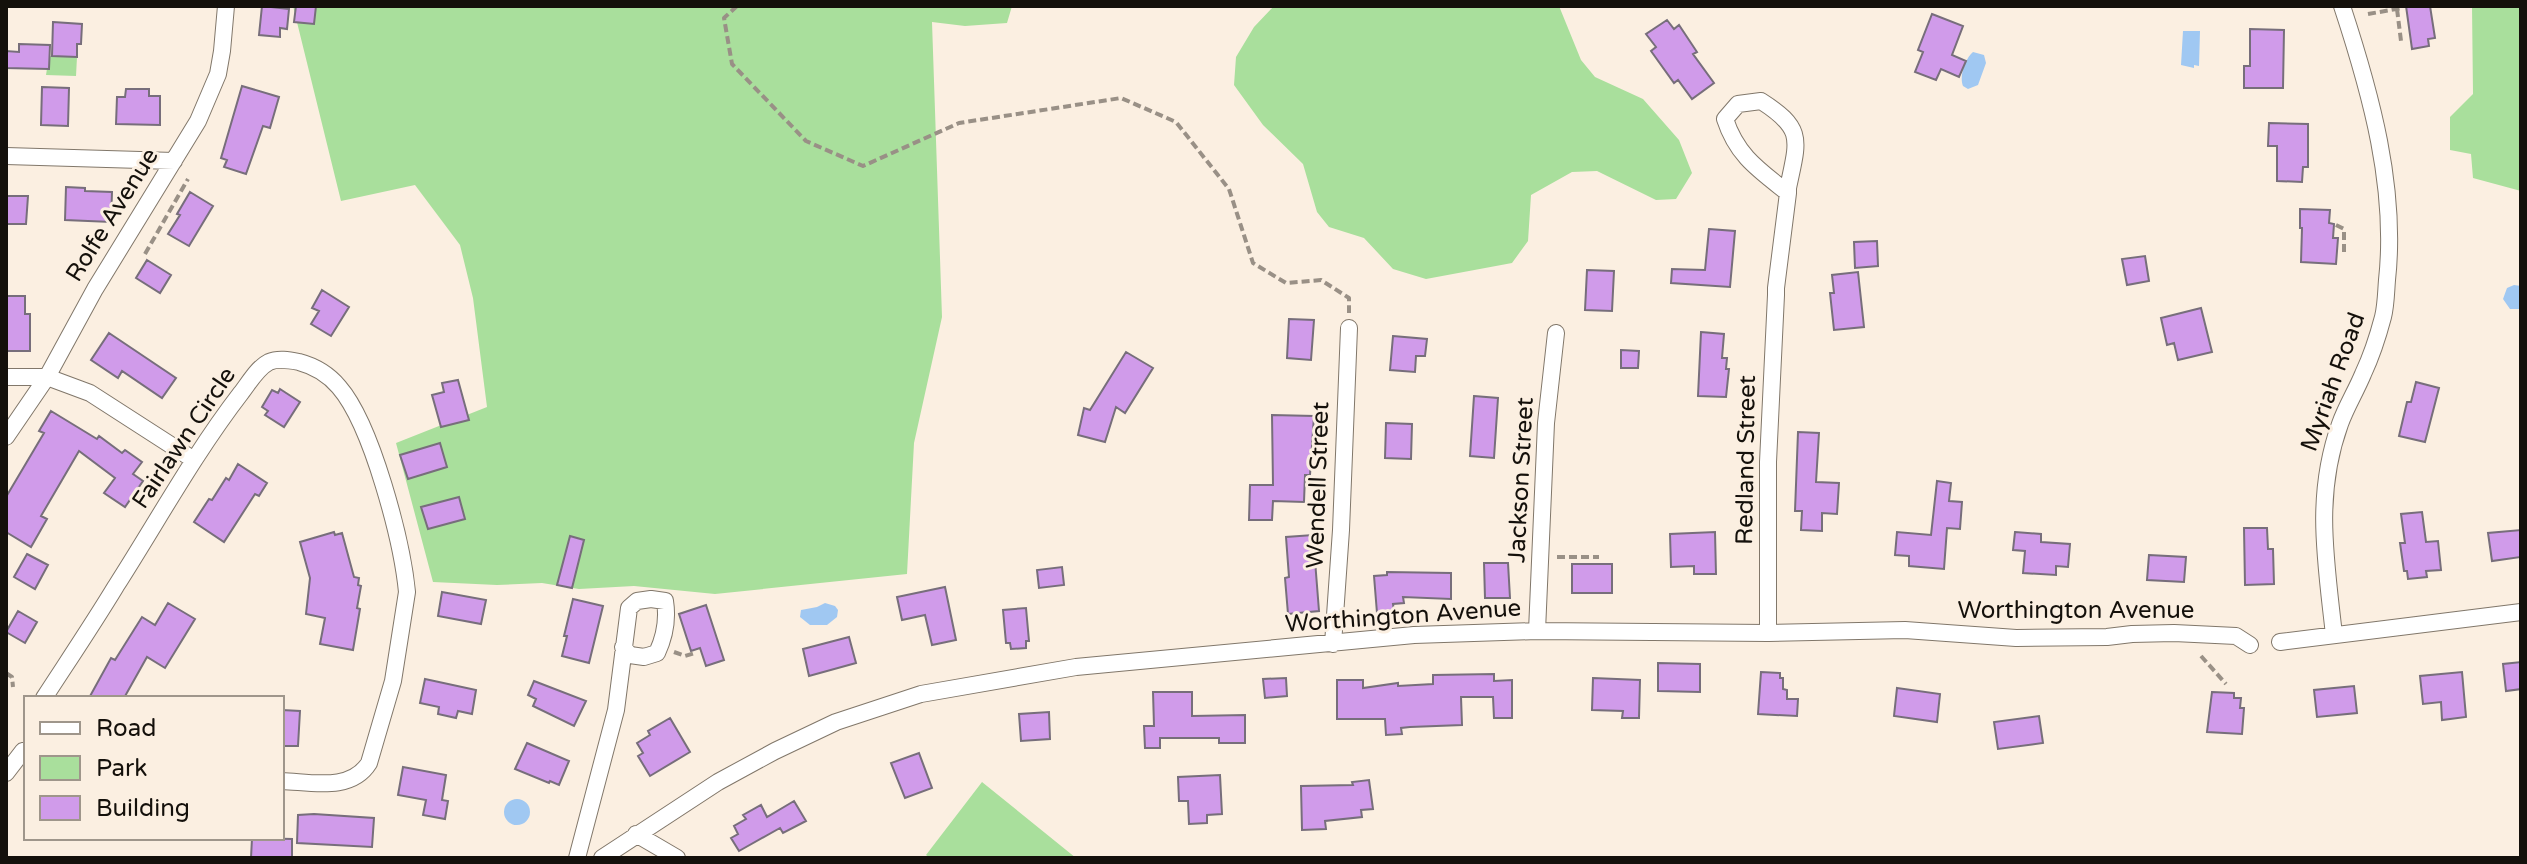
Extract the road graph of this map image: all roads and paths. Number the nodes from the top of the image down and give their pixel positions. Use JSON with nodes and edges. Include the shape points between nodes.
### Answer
{"nodes":[{"id":1,"x":226,"y":6,"type":"edge"},
{"id":2,"x":737,"y":6,"type":"edge"},
{"id":3,"x":2342,"y":6,"type":"edge"},
{"id":4,"x":2399,"y":8,"type":"edge"},
{"id":5,"x":2368,"y":14,"type":"dead end"},
{"id":6,"x":2401,"y":41,"type":"dead end"},
{"id":7,"x":6,"y":156,"type":"edge"},
{"id":8,"x":174,"y":161,"type":"junction"},
{"id":9,"x":188,"y":179,"type":"dead end"},
{"id":10,"x":1788,"y":193,"type":"junction"},
{"id":11,"x":2336,"y":225,"type":"dead end"},
{"id":12,"x":145,"y":254,"type":"dead end"},
{"id":13,"x":2344,"y":254,"type":"dead end"},
{"id":14,"x":1349,"y":328,"type":"joint"},
{"id":15,"x":1556,"y":333,"type":"dead end"},
{"id":16,"x":6,"y":377,"type":"edge"},
{"id":17,"x":47,"y":377,"type":"junction"},
{"id":18,"x":6,"y":437,"type":"edge"},
{"id":19,"x":194,"y":460,"type":"junction"},
{"id":20,"x":1599,"y":557,"type":"dead end"},
{"id":21,"x":1540,"y":558,"type":"junction"},
{"id":22,"x":2521,"y":612,"type":"edge"},
{"id":23,"x":1537,"y":631,"type":"junction"},
{"id":24,"x":1768,"y":633,"type":"junction"},
{"id":25,"x":2334,"y":635,"type":"junction"},
{"id":26,"x":2280,"y":642,"type":"dead end"},
{"id":27,"x":1333,"y":644,"type":"junction"},
{"id":28,"x":2250,"y":645,"type":"dead end"},
{"id":29,"x":623,"y":647,"type":"dead end"},
{"id":30,"x":2201,"y":656,"type":"dead end"},
{"id":31,"x":6,"y":673,"type":"edge"},
{"id":32,"x":2226,"y":684,"type":"dead end"},
{"id":33,"x":13,"y":687,"type":"dead end"},
{"id":34,"x":45,"y":696,"type":"edge"},
{"id":35,"x":24,"y":748,"type":"edge"},
{"id":36,"x":6,"y":773,"type":"edge"},
{"id":37,"x":284,"y":781,"type":"edge"},
{"id":38,"x":636,"y":834,"type":"junction"},
{"id":39,"x":577,"y":858,"type":"edge"},
{"id":40,"x":602,"y":858,"type":"edge"},
{"id":41,"x":677,"y":858,"type":"edge"}],
"edges":[{"from":1,"to":8,"type":"street","name":"Rolfe Avenue","via":[[215,82]]},
{"from":2,"to":14,"type":"path","via":[[724,18],[732,64],[806,141],[863,166],[959,123],[1121,98],[1176,122],[1229,189],[1253,263],[1286,283],[1321,280],[1349,298]]},
{"from":3,"to":25,"type":"street","name":"Myriah Road","via":[[2371,106],[2390,205],[2383,315],[2327,467],[2323,530]]},
{"from":4,"to":5,"type":"path"},
{"from":4,"to":6,"type":"path"},
{"from":7,"to":8,"type":"street"},
{"from":8,"to":17,"type":"street","name":"Rolfe Avenue"},
{"from":9,"to":12,"type":"path"},
{"from":10,"to":10,"type":"street","name":"Redland Street","via":[[1795,134],[1785,116],[1761,101],[1738,104],[1725,119],[1731,139],[1750,164]]},
{"from":10,"to":24,"type":"street","name":"Redland Street","via":[[1776,288],[1768,462]]},
{"from":11,"to":13,"type":"path","via":[[2344,229]]},
{"from":14,"to":27,"type":"street","name":"Wendell Street"},
{"from":15,"to":21,"type":"street","name":"Jackson Street"},
{"from":16,"to":17,"type":"street"},
{"from":17,"to":18,"type":"street","name":"Rolfe Avenue"},
{"from":17,"to":19,"type":"street","via":[[90,393]]},
{"from":19,"to":34,"type":"street","name":"Fairlawn Circle"},
{"from":19,"to":37,"type":"street","name":"Fairlawn Circle","via":[[261,367],[280,359],[300,362],[332,380],[354,408],[391,514],[405,575],[406,609],[389,700],[369,763],[343,782]]},
{"from":20,"to":21,"type":"path"},
{"from":21,"to":23,"type":"street","name":"Jackson Street"},
{"from":22,"to":25,"type":"street"},
{"from":23,"to":24,"type":"street","name":"Worthington Avenue"},
{"from":23,"to":27,"type":"street","name":"Worthington Avenue","via":[[1442,633]]},
{"from":24,"to":28,"type":"street","name":"Worthington Avenue","via":[[1905,630],[2028,638],[2174,633],[2236,636]]},
{"from":25,"to":26,"type":"street"},
{"from":27,"to":38,"type":"street","name":"Worthington Avenue","via":[[1110,663],[915,696],[795,741]]},
{"from":29,"to":39,"type":"street","via":[[616,710]]},
{"from":30,"to":32,"type":"path"},
{"from":31,"to":33,"type":"path"},
{"from":35,"to":36,"type":"street"},
{"from":38,"to":40,"type":"street","name":"Worthington Avenue"},
{"from":38,"to":41,"type":"street"}]}
